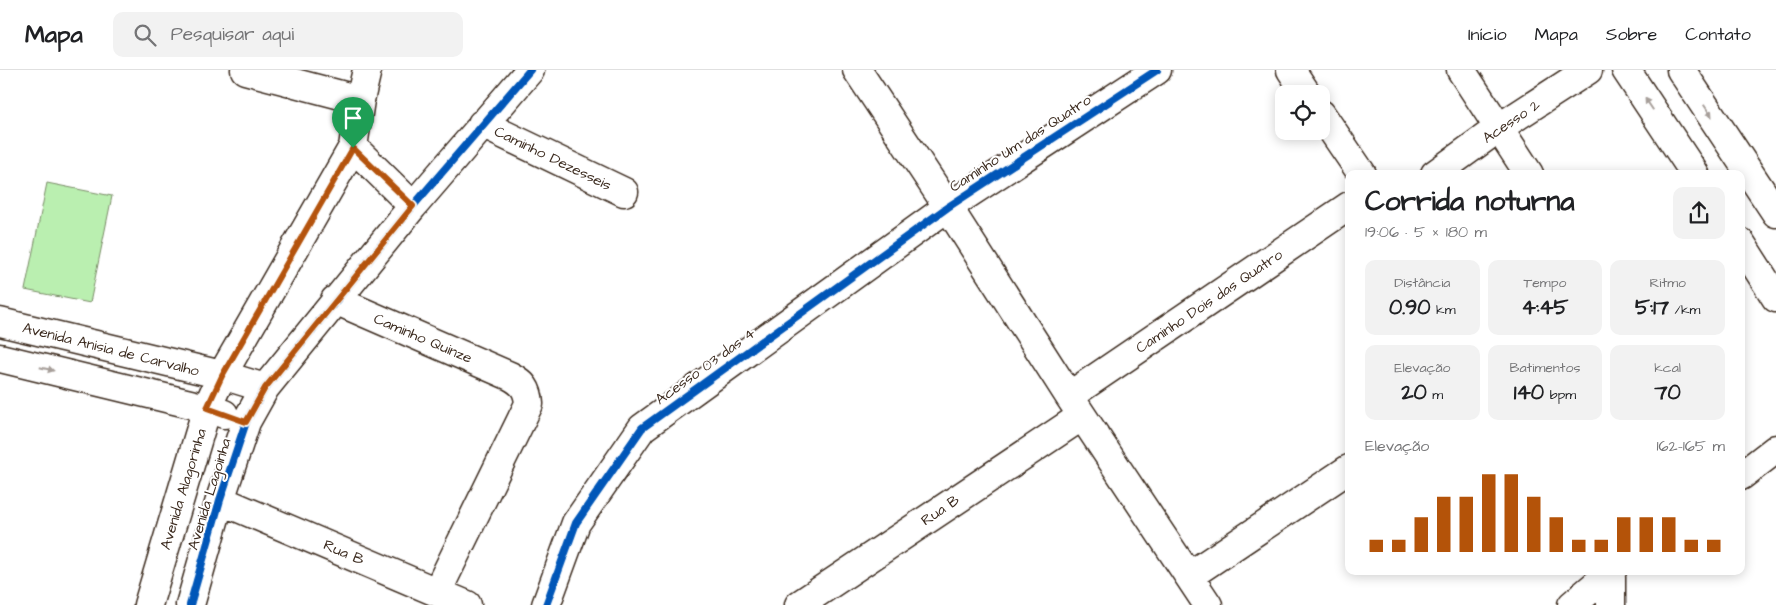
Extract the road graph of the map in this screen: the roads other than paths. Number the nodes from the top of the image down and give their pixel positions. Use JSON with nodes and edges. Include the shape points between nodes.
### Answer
{"nodes":[{"id":1,"x":245,"y":70,"type":"edge"},
{"id":2,"x":367,"y":70,"type":"edge"},
{"id":3,"x":530,"y":70,"type":"edge"},
{"id":4,"x":858,"y":70,"type":"edge"},
{"id":5,"x":1158,"y":70,"type":"edge"},
{"id":6,"x":1291,"y":70,"type":"edge"},
{"id":7,"x":1461,"y":70,"type":"edge"},
{"id":8,"x":1588,"y":70,"type":"edge"},
{"id":9,"x":1626,"y":70,"type":"edge"},
{"id":10,"x":1681,"y":70,"type":"edge"},
{"id":11,"x":1302,"y":85,"type":"edge"},
{"id":12,"x":360,"y":100,"type":"junction"},
{"id":13,"x":482,"y":124,"type":"junction"},
{"id":14,"x":1330,"y":127,"type":"edge"},
{"id":15,"x":1500,"y":127,"type":"junction"},
{"id":16,"x":353,"y":148,"type":"junction"},
{"id":17,"x":1359,"y":170,"type":"edge"},
{"id":18,"x":1441,"y":170,"type":"edge"},
{"id":19,"x":1527,"y":170,"type":"edge"},
{"id":20,"x":1693,"y":170,"type":"edge"},
{"id":21,"x":624,"y":192,"type":"dead end"},
{"id":22,"x":413,"y":206,"type":"junction"},
{"id":23,"x":948,"y":206,"type":"junction"},
{"id":24,"x":1345,"y":209,"type":"edge"},
{"id":25,"x":1776,"y":213,"type":"edge"},
{"id":26,"x":1745,"y":249,"type":"edge"},
{"id":27,"x":1776,"y":298,"type":"edge"},
{"id":28,"x":335,"y":300,"type":"junction"},
{"id":29,"x":0,"y":322,"type":"edge"},
{"id":30,"x":0,"y":358,"type":"edge"},
{"id":31,"x":222,"y":376,"type":"junction"},
{"id":32,"x":265,"y":388,"type":"junction"},
{"id":33,"x":1075,"y":406,"type":"junction"},
{"id":34,"x":207,"y":408,"type":"junction"},
{"id":35,"x":246,"y":422,"type":"junction"},
{"id":36,"x":1776,"y":449,"type":"edge"},
{"id":37,"x":1345,"y":472,"type":"edge"},
{"id":38,"x":1745,"y":473,"type":"edge"},
{"id":39,"x":220,"y":500,"type":"junction"},
{"id":40,"x":1607,"y":575,"type":"edge"},
{"id":41,"x":1612,"y":575,"type":"edge"},
{"id":42,"x":1189,"y":576,"type":"junction"},
{"id":43,"x":437,"y":592,"type":"junction"},
{"id":44,"x":148,"y":605,"type":"edge"},
{"id":45,"x":190,"y":605,"type":"edge"},
{"id":46,"x":467,"y":605,"type":"edge"},
{"id":47,"x":546,"y":605,"type":"edge"},
{"id":48,"x":799,"y":605,"type":"edge"},
{"id":49,"x":1207,"y":605,"type":"edge"},
{"id":50,"x":1572,"y":605,"type":"edge"},
{"id":51,"x":1611,"y":605,"type":"edge"}],
"edges":[{"from":1,"to":12,"type":"street"},
{"from":2,"to":12,"type":"street"},
{"from":3,"to":13,"type":"street","name":"Avenida Lagoinha"},
{"from":4,"to":23,"type":"street"},
{"from":5,"to":23,"type":"street","name":"Caminho Um das Quatro"},
{"from":6,"to":11,"type":"street"},
{"from":7,"to":15,"type":"street"},
{"from":8,"to":15,"type":"street","name":"Acesso 2"},
{"from":20,"to":9,"type":"street","one_way":true},
{"from":10,"to":25,"type":"street","one_way":true},
{"from":12,"to":16,"type":"street"},
{"from":13,"to":21,"type":"street","name":"Caminho Dezesseis"},
{"from":13,"to":22,"type":"street","name":"Avenida Lagoinha"},
{"from":14,"to":17,"type":"street"},
{"from":15,"to":18,"type":"street","name":"Acesso 2"},
{"from":15,"to":19,"type":"street"},
{"from":16,"to":22,"type":"street"},
{"from":16,"to":31,"type":"street","name":"Avenida Alagorinha"},
{"from":22,"to":28,"type":"street","name":"Avenida Lagoinha"},
{"from":23,"to":33,"type":"street"},
{"from":23,"to":47,"type":"street","name":"Acesso 03 das 4","via":[[642,428],[576,522]]},
{"from":24,"to":33,"type":"street","name":"Caminho Dois das Quatro"},
{"from":26,"to":27,"type":"street"},
{"from":28,"to":32,"type":"street","name":"Avenida Lagoinha"},
{"from":28,"to":43,"type":"street","name":"Caminho Quinze","via":[[510,376],[526,388],[529,404]]},
{"from":29,"to":31,"type":"street","name":"Avenida Anisia de Carvalho"},
{"from":30,"to":34,"type":"street","one_way":true},
{"from":31,"to":32,"type":"street","name":"Avenida Anisia de Carvalho"},
{"from":31,"to":34,"type":"street","name":"Avenida Alagorinha"},
{"from":32,"to":35,"type":"street","name":"Avenida Lagoinha"},
{"from":33,"to":42,"type":"street"},
{"from":33,"to":48,"type":"street","name":"Rua B"},
{"from":34,"to":35,"type":"street"},
{"from":34,"to":44,"type":"street","name":"Avenida Alagorinha"},
{"from":35,"to":39,"type":"street","name":"Avenida Lagoinha"},
{"from":36,"to":38,"type":"street"},
{"from":37,"to":42,"type":"street"},
{"from":39,"to":43,"type":"street","name":"Rua B"},
{"from":39,"to":45,"type":"street","name":"Avenida Lagoinha"},
{"from":40,"to":50,"type":"street"},
{"from":41,"to":51,"type":"street"},
{"from":42,"to":49,"type":"street"},
{"from":43,"to":46,"type":"street","name":"Rua B"}]}
